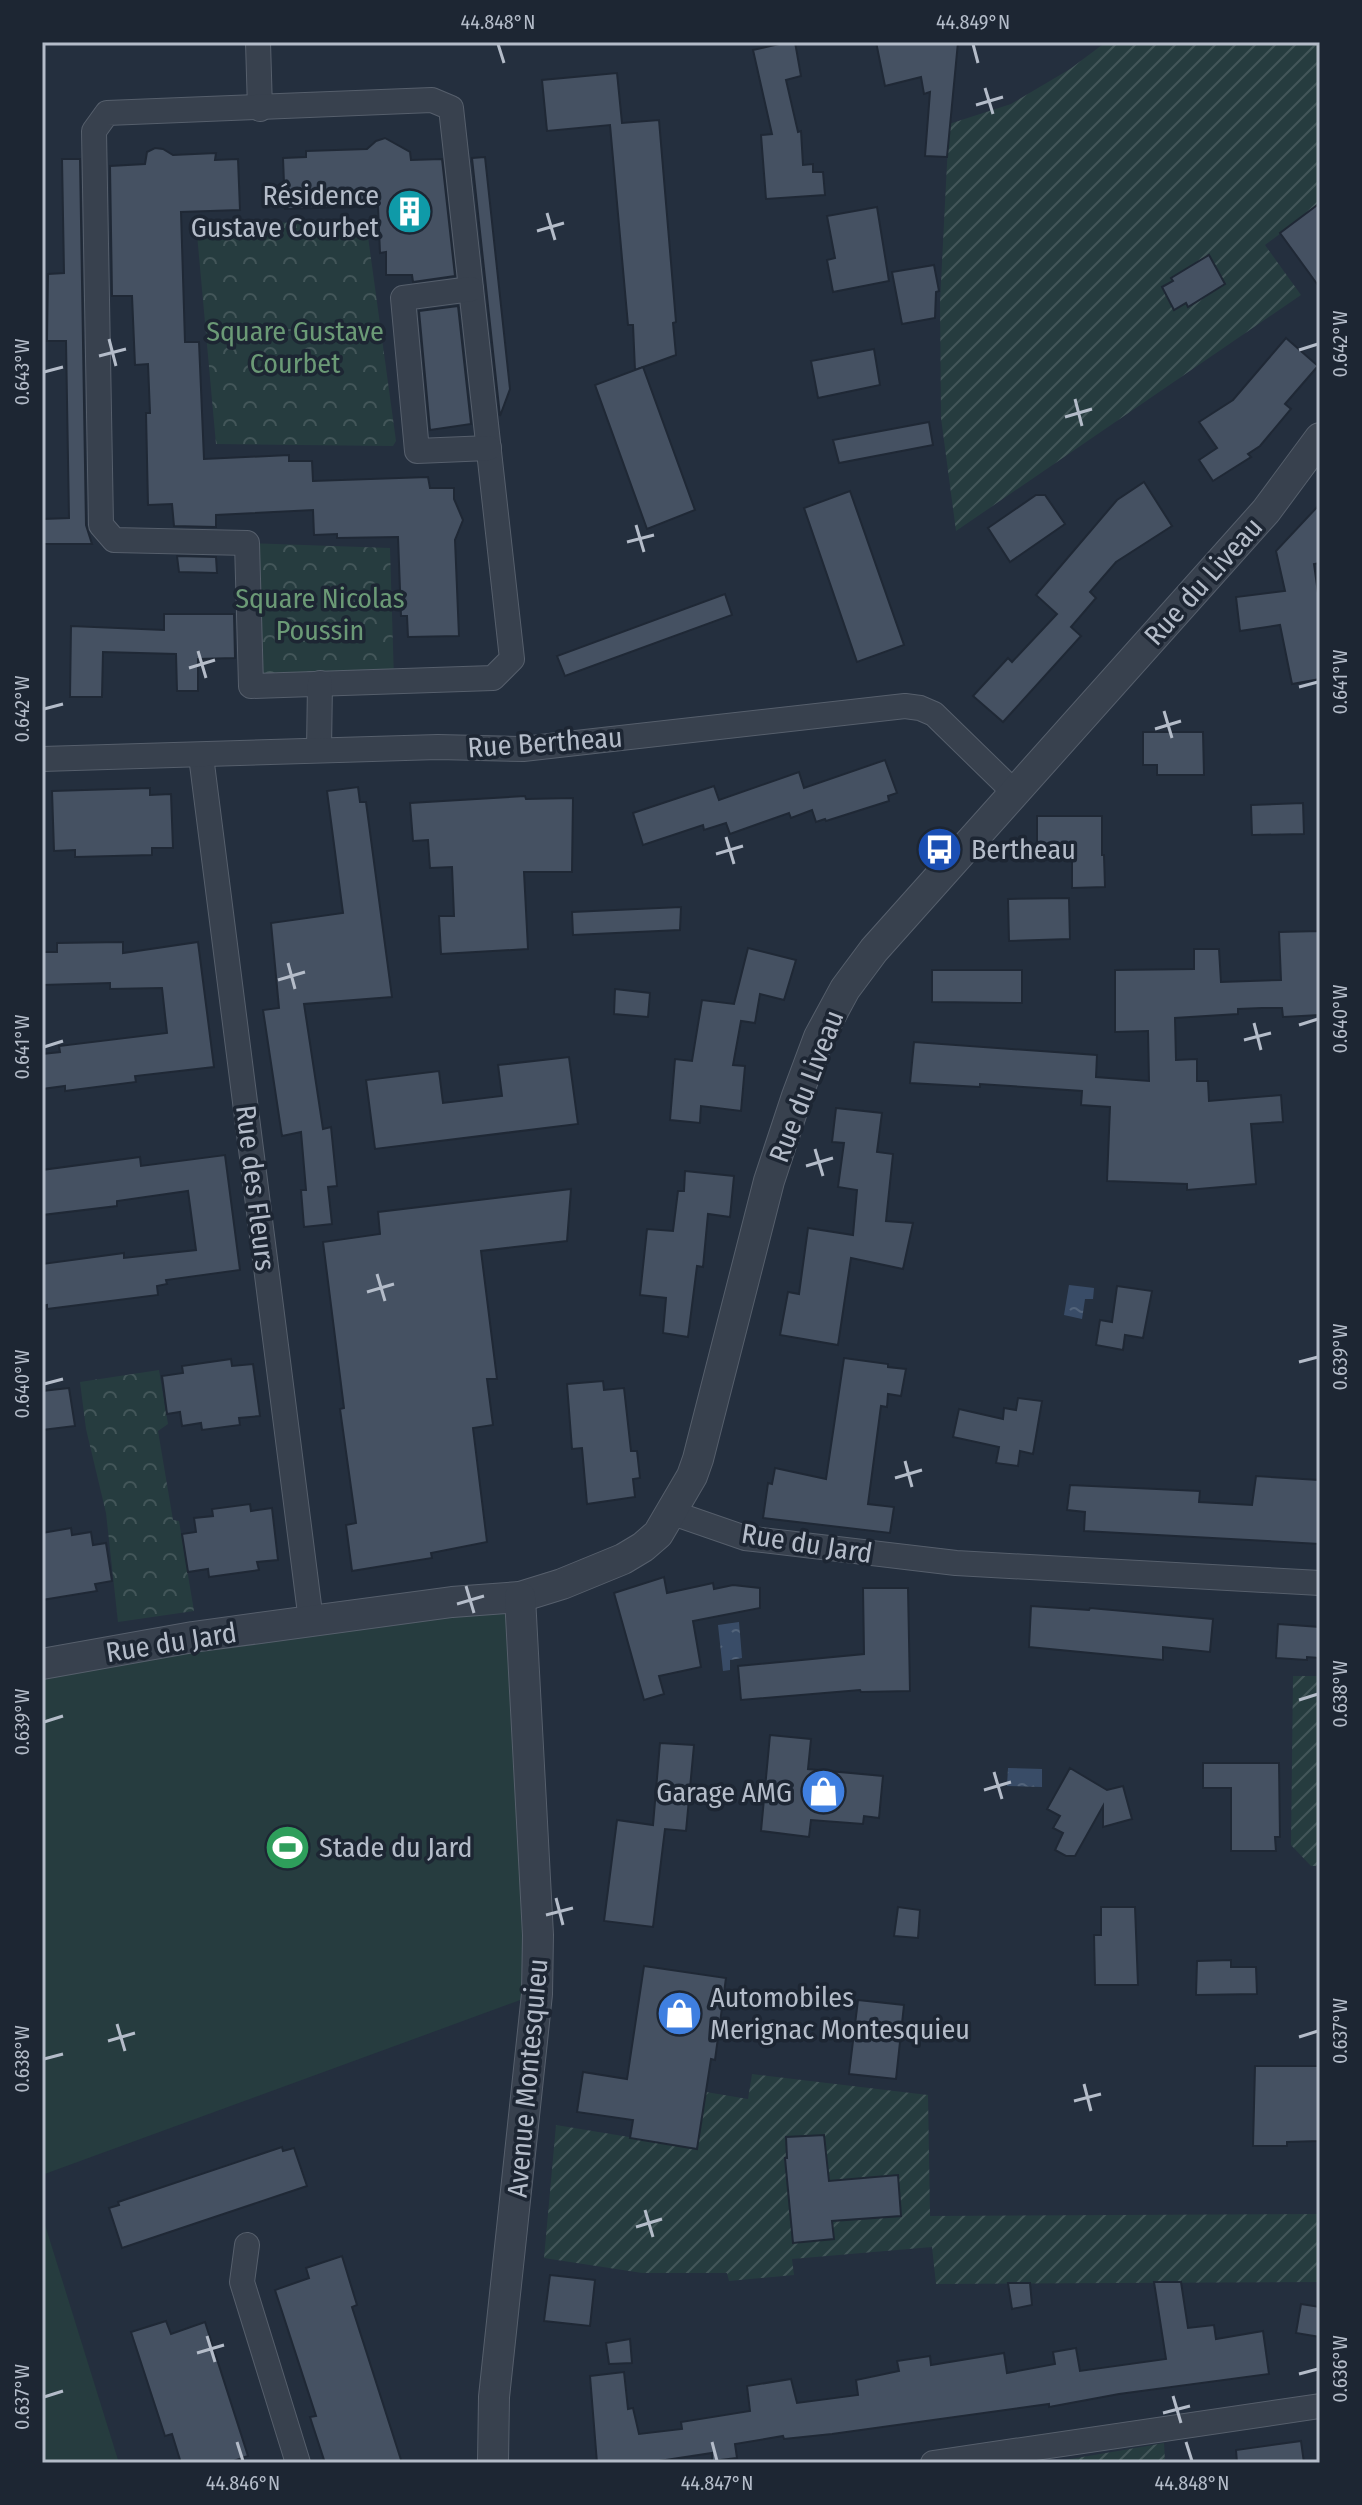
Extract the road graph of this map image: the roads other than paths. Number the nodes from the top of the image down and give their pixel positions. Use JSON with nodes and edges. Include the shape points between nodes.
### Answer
{"nodes":[{"id":1,"x":258,"y":42,"type":"edge"},
{"id":2,"x":260,"y":109,"type":"junction"},
{"id":3,"x":471,"y":289,"type":"junction"},
{"id":4,"x":1320,"y":438,"type":"edge"},
{"id":5,"x":489,"y":448,"type":"junction"},
{"id":6,"x":320,"y":683,"type":"junction"},
{"id":7,"x":319,"y":750,"type":"junction"},
{"id":8,"x":201,"y":756,"type":"junction"},
{"id":9,"x":42,"y":759,"type":"edge"},
{"id":10,"x":1014,"y":792,"type":"junction"},
{"id":11,"x":670,"y":1512,"type":"junction"},
{"id":12,"x":1320,"y":1583,"type":"edge"},
{"id":13,"x":520,"y":1597,"type":"junction"},
{"id":14,"x":311,"y":1621,"type":"junction"},
{"id":15,"x":42,"y":1664,"type":"edge"},
{"id":16,"x":247,"y":2245,"type":"dead end"},
{"id":17,"x":1320,"y":2406,"type":"edge"},
{"id":18,"x":298,"y":2463,"type":"edge"},
{"id":19,"x":493,"y":2463,"type":"edge"},
{"id":20,"x":933,"y":2463,"type":"edge"}],
"edges":[{"from":1,"to":2,"type":"street"},
{"from":2,"to":3,"type":"street","via":[[432,100],[451,108]]},
{"from":2,"to":6,"type":"street","via":[[107,113],[94,131],[101,525],[114,540],[247,543],[251,686]]},
{"from":3,"to":5,"type":"street"},
{"from":3,"to":5,"type":"street","via":[[403,298],[417,451]]},
{"from":4,"to":10,"type":"street","name":"Rue du Liveau","via":[[1266,511]]},
{"from":5,"to":6,"type":"street","via":[[512,659],[493,678]]},
{"from":6,"to":7,"type":"street"},
{"from":7,"to":8,"type":"street","name":"Rue Bertheau"},
{"from":7,"to":10,"type":"street","name":"Rue Bertheau","via":[[523,749],[905,706],[934,714]]},
{"from":8,"to":9,"type":"street","name":"Rue Bertheau"},
{"from":8,"to":14,"type":"street","name":"Rue des Fleurs"},
{"from":10,"to":11,"type":"street","name":"Rue du Liveau","via":[[874,950],[819,1037],[769,1181],[698,1459]]},
{"from":11,"to":12,"type":"street","name":"Rue du Jard","via":[[745,1538],[956,1563]]},
{"from":11,"to":13,"type":"street","name":"Rue du Jard","via":[[658,1534],[623,1559]]},
{"from":13,"to":14,"type":"street","name":"Rue du Jard"},
{"from":13,"to":19,"type":"street","name":"Avenue Montesquieu","via":[[537,1994],[494,2397]]},
{"from":14,"to":15,"type":"street","name":"Rue du Jard"},
{"from":16,"to":18,"type":"street","via":[[242,2282]]},
{"from":17,"to":20,"type":"street"}]}
